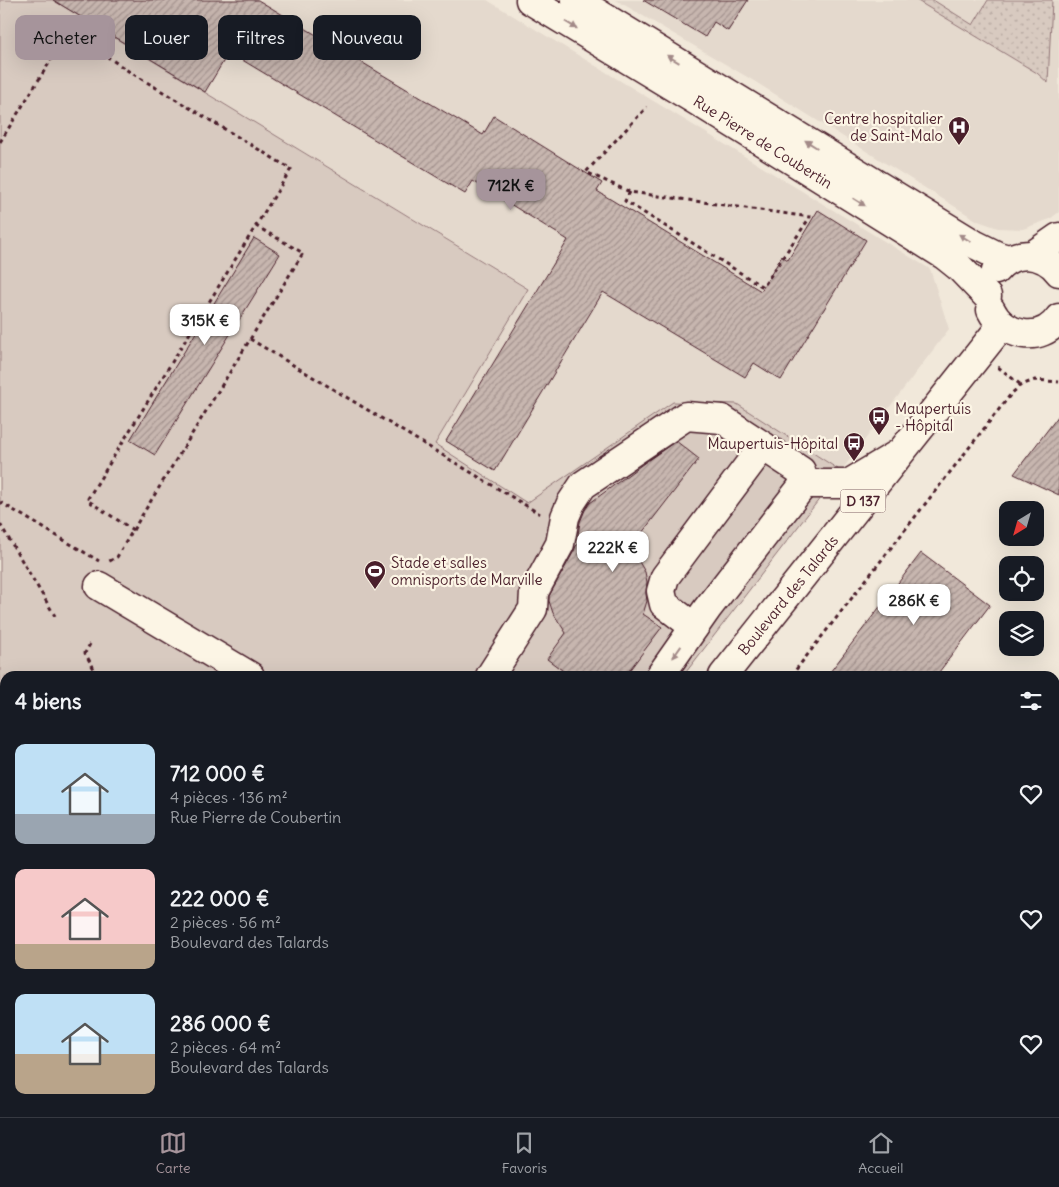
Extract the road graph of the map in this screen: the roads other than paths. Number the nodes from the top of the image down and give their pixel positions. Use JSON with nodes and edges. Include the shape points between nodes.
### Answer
{"nodes":[{"id":1,"x":530,"y":0,"type":"edge"},
{"id":2,"x":576,"y":0,"type":"edge"},
{"id":3,"x":1059,"y":238,"type":"edge"},
{"id":4,"x":1021,"y":257,"type":"junction"},
{"id":5,"x":1059,"y":272,"type":"edge"},
{"id":6,"x":987,"y":296,"type":"junction"},
{"id":7,"x":1059,"y":318,"type":"edge"},
{"id":8,"x":1002,"y":326,"type":"junction"},
{"id":9,"x":1036,"y":334,"type":"junction"},
{"id":10,"x":1059,"y":348,"type":"edge"},
{"id":11,"x":763,"y":446,"type":"junction"},
{"id":12,"x":902,"y":452,"type":"junction"},
{"id":13,"x":804,"y":484,"type":"junction"},
{"id":14,"x":99,"y":586,"type":"dead end"},
{"id":15,"x":694,"y":627,"type":"junction"},
{"id":16,"x":242,"y":671,"type":"edge"},
{"id":17,"x":493,"y":671,"type":"edge"},
{"id":18,"x":663,"y":671,"type":"edge"},
{"id":19,"x":727,"y":671,"type":"edge"}],
"edges":[{"from":1,"to":6,"type":"main road","name":"Rue Pierre de Coubertin","one_way":true,"via":[[944,255]]},
{"from":4,"to":2,"type":"main road","name":"Rue Pierre de Coubertin","one_way":true,"via":[[998,256],[974,244]]},
{"from":3,"to":4,"type":"main road"},
{"from":4,"to":5,"type":"main road","name":"Rue Pierre de Coubertin","via":[[1045,259]]},
{"from":4,"to":6,"type":"main road","via":[[999,266],[992,274]]},
{"from":6,"to":8,"type":"main road","via":[[989,307]]},
{"from":7,"to":9,"type":"main road","via":[[1048,329]]},
{"from":8,"to":9,"type":"main road","via":[[1012,332]]},
{"from":8,"to":12,"type":"main road","name":"Boulevard des Talards","number":"D 137"},
{"from":9,"to":10,"type":"main road"},
{"from":11,"to":13,"type":"main road","via":[[801,471]]},
{"from":11,"to":15,"type":"main road","via":[[665,577],[661,591],[664,604]]},
{"from":11,"to":17,"type":"main road","via":[[722,419],[686,416],[583,485],[565,517],[560,544],[534,592],[533,609]]},
{"from":12,"to":13,"type":"main road","via":[[848,484]]},
{"from":12,"to":19,"type":"main road","name":"Boulevard des Talards","number":"D 137"},
{"from":13,"to":15,"type":"main road"},
{"from":14,"to":16,"type":"main road"},
{"from":15,"to":18,"type":"main road","one_way":true}]}
